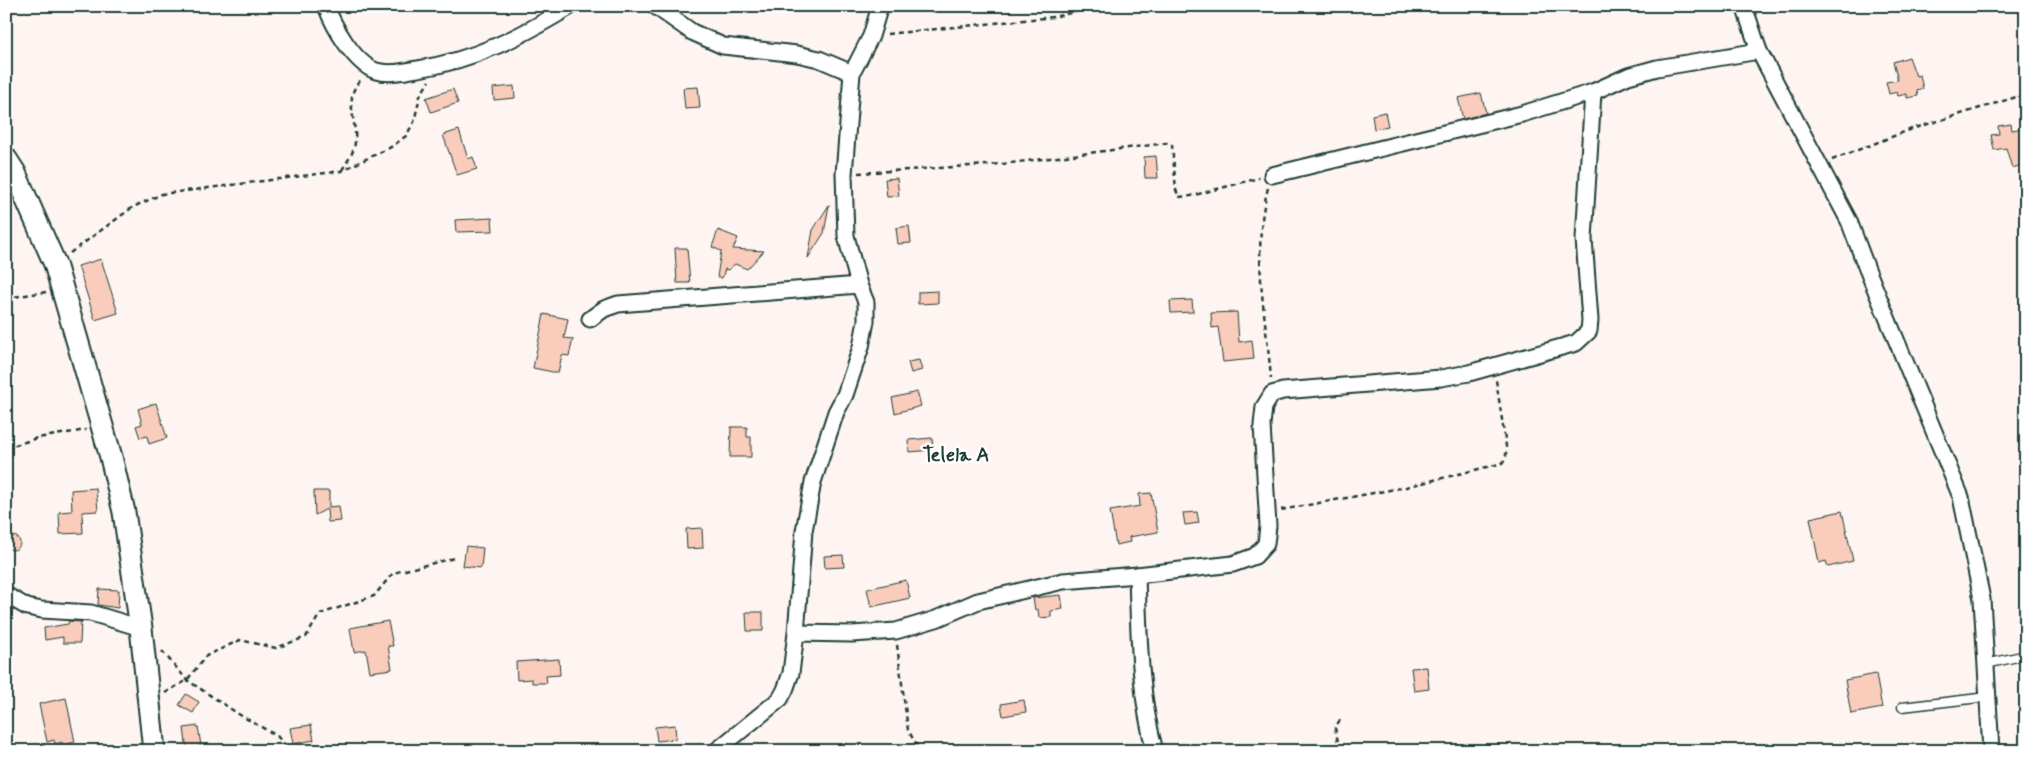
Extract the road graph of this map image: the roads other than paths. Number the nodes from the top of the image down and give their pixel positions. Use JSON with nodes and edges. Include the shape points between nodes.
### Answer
{"nodes":[{"id":1,"x":326,"y":6,"type":"edge"},
{"id":2,"x":571,"y":6,"type":"edge"},
{"id":3,"x":655,"y":6,"type":"edge"},
{"id":4,"x":880,"y":6,"type":"edge"},
{"id":5,"x":1744,"y":6,"type":"edge"},
{"id":6,"x":1759,"y":51,"type":"junction"},
{"id":7,"x":852,"y":73,"type":"junction"},
{"id":8,"x":1594,"y":92,"type":"junction"},
{"id":9,"x":6,"y":159,"type":"edge"},
{"id":10,"x":1272,"y":175,"type":"road end"},
{"id":11,"x":859,"y":285,"type":"junction"},
{"id":12,"x":590,"y":319,"type":"dead end"},
{"id":13,"x":1137,"y":575,"type":"junction"},
{"id":14,"x":6,"y":595,"type":"edge"},
{"id":15,"x":141,"y":628,"type":"junction"},
{"id":16,"x":796,"y":633,"type":"junction"},
{"id":17,"x":2026,"y":655,"type":"edge"},
{"id":18,"x":1986,"y":664,"type":"junction"},
{"id":19,"x":1988,"y":697,"type":"junction"},
{"id":20,"x":1902,"y":707,"type":"dead end"},
{"id":21,"x":154,"y":751,"type":"edge"},
{"id":22,"x":716,"y":751,"type":"edge"},
{"id":23,"x":1155,"y":751,"type":"edge"},
{"id":24,"x":1992,"y":751,"type":"edge"}],
"edges":[{"from":1,"to":2,"type":"street","via":[[346,45],[361,60],[375,70],[395,73],[438,66],[500,46]]},
{"from":3,"to":7,"type":"street","via":[[692,32],[723,46],[797,54]]},
{"from":4,"to":7,"type":"street","via":[[871,36]]},
{"from":5,"to":6,"type":"street"},
{"from":6,"to":8,"type":"street","via":[[1657,68],[1628,76]]},
{"from":6,"to":18,"type":"street","via":[[1850,221],[1960,497],[1982,599]]},
{"from":7,"to":11,"type":"street","via":[[844,174],[846,236]]},
{"from":8,"to":10,"type":"street","via":[[1472,127]]},
{"from":8,"to":13,"type":"street","via":[[1584,239],[1589,331],[1576,343],[1494,367],[1441,378],[1272,394],[1264,407],[1262,425],[1266,544],[1255,556],[1233,564]]},
{"from":9,"to":15,"type":"street","via":[[16,174],[55,264],[102,427],[124,512]]},
{"from":11,"to":12,"type":"street","via":[[618,304]]},
{"from":11,"to":16,"type":"street","via":[[866,302],[864,331],[813,482],[804,531]]},
{"from":13,"to":16,"type":"street","via":[[1063,581],[978,601],[896,631]]},
{"from":13,"to":23,"type":"street","via":[[1145,706]]},
{"from":14,"to":15,"type":"street","via":[[27,607],[91,613]]},
{"from":15,"to":21,"type":"street"},
{"from":16,"to":22,"type":"street","via":[[791,673],[780,699]]},
{"from":17,"to":18,"type":"lane"},
{"from":18,"to":19,"type":"street"},
{"from":19,"to":20,"type":"lane"},
{"from":19,"to":24,"type":"street"}]}
